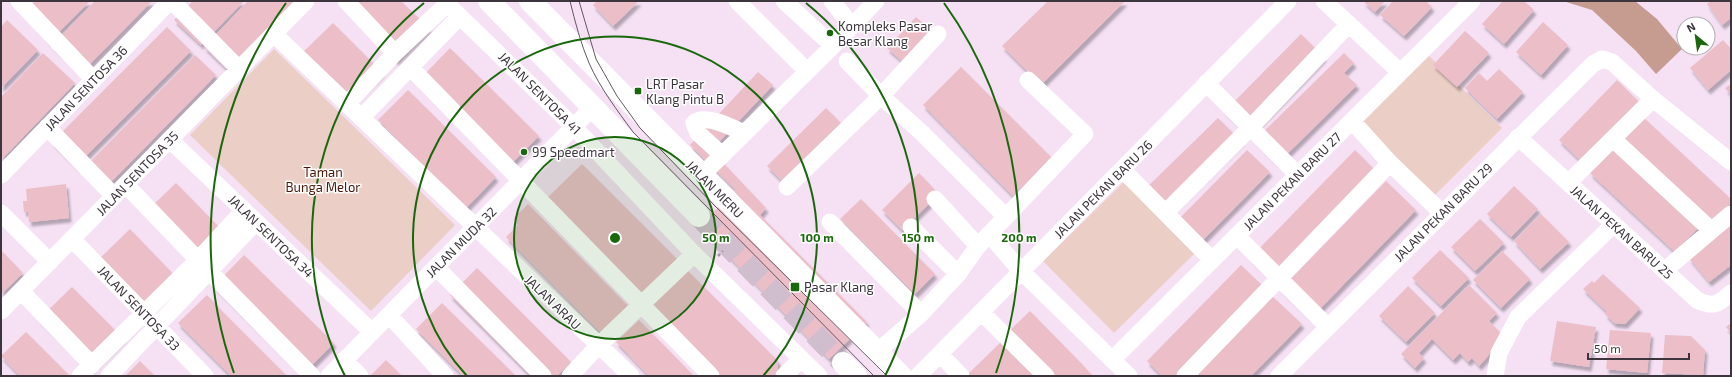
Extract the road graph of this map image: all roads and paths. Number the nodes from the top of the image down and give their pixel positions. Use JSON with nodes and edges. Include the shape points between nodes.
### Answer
{"nodes":[{"id":1,"x":19,"y":1,"type":"edge"},
{"id":2,"x":171,"y":1,"type":"edge"},
{"id":3,"x":306,"y":1,"type":"edge"},
{"id":4,"x":346,"y":1,"type":"edge"},
{"id":5,"x":489,"y":1,"type":"edge"},
{"id":6,"x":530,"y":1,"type":"edge"},
{"id":7,"x":737,"y":1,"type":"edge"},
{"id":8,"x":784,"y":1,"type":"edge"},
{"id":9,"x":832,"y":1,"type":"edge"},
{"id":10,"x":876,"y":1,"type":"edge"},
{"id":11,"x":1288,"y":1,"type":"edge"},
{"id":12,"x":1324,"y":1,"type":"edge"},
{"id":13,"x":1472,"y":1,"type":"edge"},
{"id":14,"x":445,"y":3,"type":"edge"},
{"id":15,"x":460,"y":16,"type":"junction"},
{"id":16,"x":1349,"y":24,"type":"junction"},
{"id":17,"x":852,"y":26,"type":"junction"},
{"id":18,"x":274,"y":34,"type":"junction"},
{"id":19,"x":938,"y":34,"type":"dead end"},
{"id":20,"x":833,"y":46,"type":"junction"},
{"id":21,"x":395,"y":53,"type":"junction"},
{"id":22,"x":847,"y":61,"type":"dead end"},
{"id":23,"x":410,"y":67,"type":"junction"},
{"id":24,"x":239,"y":69,"type":"junction"},
{"id":25,"x":807,"y":71,"type":"junction"},
{"id":26,"x":1400,"y":72,"type":"junction"},
{"id":27,"x":94,"y":80,"type":"junction"},
{"id":28,"x":1028,"y":80,"type":"dead end"},
{"id":29,"x":1206,"y":83,"type":"junction"},
{"id":30,"x":881,"y":96,"type":"junction"},
{"id":31,"x":1653,"y":99,"type":"junction"},
{"id":32,"x":347,"y":104,"type":"junction"},
{"id":33,"x":592,"y":108,"type":"junction"},
{"id":34,"x":361,"y":118,"type":"junction"},
{"id":35,"x":1352,"y":121,"type":"junction"},
{"id":36,"x":47,"y":127,"type":"junction"},
{"id":37,"x":574,"y":127,"type":"junction"},
{"id":38,"x":1251,"y":127,"type":"junction"},
{"id":39,"x":744,"y":133,"type":"junction"},
{"id":40,"x":1518,"y":137,"type":"junction"},
{"id":41,"x":1613,"y":139,"type":"junction"},
{"id":42,"x":170,"y":140,"type":"junction"},
{"id":43,"x":722,"y":155,"type":"junction"},
{"id":44,"x":1731,"y":162,"type":"edge"},
{"id":45,"x":1390,"y":163,"type":"junction"},
{"id":46,"x":1122,"y":169,"type":"junction"},
{"id":47,"x":1,"y":175,"type":"edge"},
{"id":48,"x":1298,"y":175,"type":"junction"},
{"id":49,"x":701,"y":176,"type":"junction"},
{"id":50,"x":521,"y":182,"type":"junction"},
{"id":51,"x":1568,"y":183,"type":"junction"},
{"id":52,"x":788,"y":187,"type":"dead end"},
{"id":53,"x":120,"y":191,"type":"junction"},
{"id":54,"x":935,"y":199,"type":"dead end"},
{"id":55,"x":244,"y":210,"type":"junction"},
{"id":56,"x":1166,"y":212,"type":"junction"},
{"id":57,"x":1,"y":213,"type":"edge"},
{"id":58,"x":1442,"y":213,"type":"junction"},
{"id":59,"x":1731,"y":214,"type":"edge"},
{"id":60,"x":699,"y":216,"type":"tunnel mouth"},
{"id":61,"x":1006,"y":217,"type":"junction"},
{"id":62,"x":256,"y":222,"type":"junction"},
{"id":63,"x":830,"y":222,"type":"dead end"},
{"id":64,"x":1614,"y":224,"type":"junction"},
{"id":65,"x":475,"y":227,"type":"junction"},
{"id":66,"x":911,"y":227,"type":"dead end"},
{"id":67,"x":1711,"y":230,"type":"junction"},
{"id":68,"x":1237,"y":236,"type":"junction"},
{"id":69,"x":72,"y":239,"type":"junction"},
{"id":70,"x":984,"y":240,"type":"junction"},
{"id":71,"x":694,"y":254,"type":"junction"},
{"id":72,"x":198,"y":260,"type":"junction"},
{"id":73,"x":1212,"y":260,"type":"junction"},
{"id":74,"x":50,"y":262,"type":"junction"},
{"id":75,"x":436,"y":267,"type":"junction"},
{"id":76,"x":1665,"y":270,"type":"junction"},
{"id":77,"x":1021,"y":271,"type":"junction"},
{"id":78,"x":210,"y":272,"type":"junction"},
{"id":79,"x":958,"y":274,"type":"junction"},
{"id":80,"x":1279,"y":278,"type":"junction"},
{"id":81,"x":21,"y":291,"type":"junction"},
{"id":82,"x":1731,"y":293,"type":"edge"},
{"id":83,"x":641,"y":305,"type":"junction"},
{"id":84,"x":1,"y":311,"type":"edge"},
{"id":85,"x":982,"y":312,"type":"junction"},
{"id":86,"x":921,"y":314,"type":"junction"},
{"id":87,"x":389,"y":315,"type":"junction"},
{"id":88,"x":151,"y":320,"type":"junction"},
{"id":89,"x":1328,"y":327,"type":"junction"},
{"id":90,"x":372,"y":332,"type":"junction"},
{"id":91,"x":599,"y":345,"type":"junction"},
{"id":92,"x":877,"y":352,"type":"junction"},
{"id":93,"x":940,"y":354,"type":"junction"},
{"id":94,"x":801,"y":359,"type":"junction"},
{"id":95,"x":344,"y":360,"type":"junction"},
{"id":96,"x":1112,"y":360,"type":"junction"},
{"id":97,"x":86,"y":370,"type":"edge"},
{"id":98,"x":578,"y":373,"type":"edge"},
{"id":99,"x":109,"y":376,"type":"edge"},
{"id":100,"x":205,"y":376,"type":"edge"},
{"id":101,"x":312,"y":376,"type":"edge"},
{"id":102,"x":329,"y":376,"type":"edge"},
{"id":103,"x":360,"y":376,"type":"edge"},
{"id":104,"x":445,"y":376,"type":"edge"},
{"id":105,"x":542,"y":376,"type":"edge"},
{"id":106,"x":631,"y":376,"type":"edge"},
{"id":107,"x":710,"y":376,"type":"edge"},
{"id":108,"x":784,"y":376,"type":"edge"},
{"id":109,"x":819,"y":376,"type":"edge"},
{"id":110,"x":901,"y":376,"type":"edge"},
{"id":111,"x":918,"y":376,"type":"edge"},
{"id":112,"x":961,"y":376,"type":"edge"},
{"id":113,"x":1046,"y":376,"type":"edge"},
{"id":114,"x":1129,"y":376,"type":"edge"},
{"id":115,"x":1185,"y":376,"type":"edge"},
{"id":116,"x":1279,"y":376,"type":"edge"},
{"id":117,"x":1495,"y":376,"type":"edge"}],
"edges":[{"from":1,"to":27,"type":"street"},
{"from":2,"to":24,"type":"street"},
{"from":2,"to":27,"type":"street","name":"JALAN SENTOSA 36"},
{"from":3,"to":18,"type":"street","name":"JALAN SENTOSA 35"},
{"from":4,"to":21,"type":"street"},
{"from":5,"to":33,"type":"highway"},
{"from":6,"to":49,"type":"highway","name":"JALAN MERU"},
{"from":7,"to":25,"type":"street"},
{"from":8,"to":20,"type":"street"},
{"from":9,"to":17,"type":"street"},
{"from":10,"to":17,"type":"street"},
{"from":11,"to":29,"type":"street","name":"JALAN PEKAN BARU 26"},
{"from":12,"to":16,"type":"street"},
{"from":13,"to":26,"type":"street","name":"JALAN PEKAN BARU 27"},
{"from":14,"to":15,"type":"street","name":"JALAN SENTOSA 41"},
{"from":14,"to":21,"type":"street"},
{"from":15,"to":23,"type":"street"},
{"from":15,"to":37,"type":"street","name":"JALAN SENTOSA 41"},
{"from":16,"to":26,"type":"street"},
{"from":16,"to":38,"type":"street"},
{"from":17,"to":20,"type":"street"},
{"from":18,"to":24,"type":"street","name":"JALAN SENTOSA 35"},
{"from":18,"to":32,"type":"street"},
{"from":19,"to":30,"type":"street"},
{"from":20,"to":25,"type":"street"},
{"from":21,"to":32,"type":"street"},
{"from":22,"to":30,"type":"street"},
{"from":23,"to":34,"type":"street"},
{"from":23,"to":50,"type":"street"},
{"from":24,"to":42,"type":"street","name":"JALAN SENTOSA 35"},
{"from":25,"to":39,"type":"street"},
{"from":26,"to":35,"type":"street","name":"JALAN PEKAN BARU 27"},
{"from":27,"to":36,"type":"street","name":"JALAN SENTOSA 36"},
{"from":28,"to":61,"type":"street","via":[[1085,134]]},
{"from":29,"to":38,"type":"street"},
{"from":29,"to":46,"type":"street","name":"JALAN PEKAN BARU 26"},
{"from":30,"to":52,"type":"street"},
{"from":30,"to":61,"type":"street"},
{"from":31,"to":40,"type":"street","name":"JALAN PEKAN BARU 29","via":[[1612,62],[1602,59],[1593,64]]},
{"from":31,"to":41,"type":"street"},
{"from":31,"to":44,"type":"street"},
{"from":32,"to":34,"type":"street"},
{"from":33,"to":37,"type":"street","name":"JALAN MUDA 32"},
{"from":33,"to":60,"type":"highway"},
{"from":34,"to":65,"type":"street"},
{"from":35,"to":45,"type":"street"},
{"from":35,"to":48,"type":"street","name":"JALAN PEKAN BARU 27"},
{"from":36,"to":47,"type":"street","name":"JALAN SENTOSA 36"},
{"from":36,"to":53,"type":"street"},
{"from":37,"to":50,"type":"street","name":"JALAN MUDA 32"},
{"from":37,"to":71,"type":"street","name":"JALAN SENTOSA 41"},
{"from":38,"to":48,"type":"street"},
{"from":38,"to":56,"type":"street"},
{"from":39,"to":43,"type":"street"},
{"from":39,"to":43,"type":"street","via":[[722,123],[697,120],[694,123],[698,133]]},
{"from":40,"to":51,"type":"street","name":"JALAN PEKAN BARU 25"},
{"from":40,"to":58,"type":"street","name":"JALAN PEKAN BARU 29"},
{"from":41,"to":51,"type":"street"},
{"from":41,"to":67,"type":"street"},
{"from":42,"to":53,"type":"street","name":"JALAN SENTOSA 35"},
{"from":42,"to":55,"type":"street","name":"JALAN SENTOSA 34"},
{"from":43,"to":49,"type":"street"},
{"from":45,"to":58,"type":"street"},
{"from":45,"to":80,"type":"street"},
{"from":46,"to":56,"type":"street"},
{"from":46,"to":77,"type":"street","name":"JALAN PEKAN BARU 26"},
{"from":48,"to":68,"type":"street","name":"JALAN PEKAN BARU 27"},
{"from":49,"to":92,"type":"highway","name":"JALAN MERU"},
{"from":50,"to":65,"type":"street","name":"JALAN MUDA 32"},
{"from":50,"to":83,"type":"street"},
{"from":51,"to":64,"type":"street","name":"JALAN PEKAN BARU 25"},
{"from":53,"to":69,"type":"street","name":"JALAN SENTOSA 35"},
{"from":53,"to":72,"type":"street"},
{"from":54,"to":70,"type":"street"},
{"from":55,"to":62,"type":"street","name":"JALAN SENTOSA 34"},
{"from":55,"to":72,"type":"street"},
{"from":56,"to":73,"type":"street"},
{"from":57,"to":74,"type":"street"},
{"from":58,"to":89,"type":"street","name":"JALAN PEKAN BARU 29"},
{"from":59,"to":67,"type":"street"},
{"from":61,"to":70,"type":"street"},
{"from":62,"to":78,"type":"street"},
{"from":62,"to":90,"type":"street","name":"JALAN SENTOSA 34"},
{"from":63,"to":86,"type":"street"},
{"from":64,"to":76,"type":"street","name":"JALAN PEKAN BARU 25"},
{"from":64,"to":117,"type":"street","via":[[1518,317],[1499,353]]},
{"from":65,"to":75,"type":"street","name":"JALAN MUDA 32"},
{"from":65,"to":91,"type":"street","name":"JALAN ARAU"},
{"from":66,"to":79,"type":"street"},
{"from":67,"to":76,"type":"street"},
{"from":68,"to":73,"type":"street","name":"JALAN PEKAN BARU 27"},
{"from":68,"to":80,"type":"street"},
{"from":69,"to":74,"type":"street","name":"JALAN SENTOSA 35"},
{"from":69,"to":88,"type":"street","name":"JALAN SENTOSA 33"},
{"from":70,"to":77,"type":"street"},
{"from":70,"to":79,"type":"street"},
{"from":71,"to":83,"type":"street"},
{"from":71,"to":94,"type":"street","name":"JALAN SENTOSA 41"},
{"from":72,"to":88,"type":"street"},
{"from":73,"to":96,"type":"street","name":"JALAN PEKAN BARU 27"},
{"from":74,"to":81,"type":"street","name":"JALAN SENTOSA 35"},
{"from":75,"to":87,"type":"street","name":"JALAN MUDA 32"},
{"from":75,"to":105,"type":"street"},
{"from":76,"to":82,"type":"street","name":"JALAN PEKAN BARU 25","via":[[1697,300],[1706,304],[1715,304]]},
{"from":77,"to":85,"type":"street","name":"JALAN PEKAN BARU 26"},
{"from":77,"to":96,"type":"street"},
{"from":78,"to":88,"type":"street"},
{"from":78,"to":101,"type":"street"},
{"from":79,"to":86,"type":"street"},
{"from":80,"to":89,"type":"street"},
{"from":80,"to":115,"type":"street"},
{"from":81,"to":84,"type":"street","name":"JALAN SENTOSA 35"},
{"from":81,"to":97,"type":"street"},
{"from":83,"to":91,"type":"street"},
{"from":83,"to":107,"type":"street"},
{"from":85,"to":93,"type":"street","name":"JALAN PEKAN BARU 26"},
{"from":85,"to":113,"type":"street"},
{"from":86,"to":92,"type":"street"},
{"from":87,"to":90,"type":"street","name":"JALAN MUDA 32"},
{"from":87,"to":104,"type":"street"},
{"from":88,"to":97,"type":"street"},
{"from":88,"to":99,"type":"street"},
{"from":88,"to":100,"type":"street","name":"JALAN SENTOSA 33"},
{"from":89,"to":116,"type":"street","name":"JALAN PEKAN BARU 29"},
{"from":90,"to":95,"type":"street","name":"JALAN MUDA 32"},
{"from":91,"to":98,"type":"street"},
{"from":91,"to":106,"type":"street","name":"JALAN ARAU"},
{"from":92,"to":110,"type":"highway","name":"JALAN MERU"},
{"from":93,"to":111,"type":"street","name":"JALAN PEKAN BARU 26"},
{"from":93,"to":112,"type":"street"},
{"from":94,"to":108,"type":"street"},
{"from":94,"to":109,"type":"street","name":"JALAN SENTOSA 41"},
{"from":95,"to":102,"type":"street","name":"JALAN MUDA 32"},
{"from":95,"to":103,"type":"street"},
{"from":96,"to":114,"type":"street"}]}
